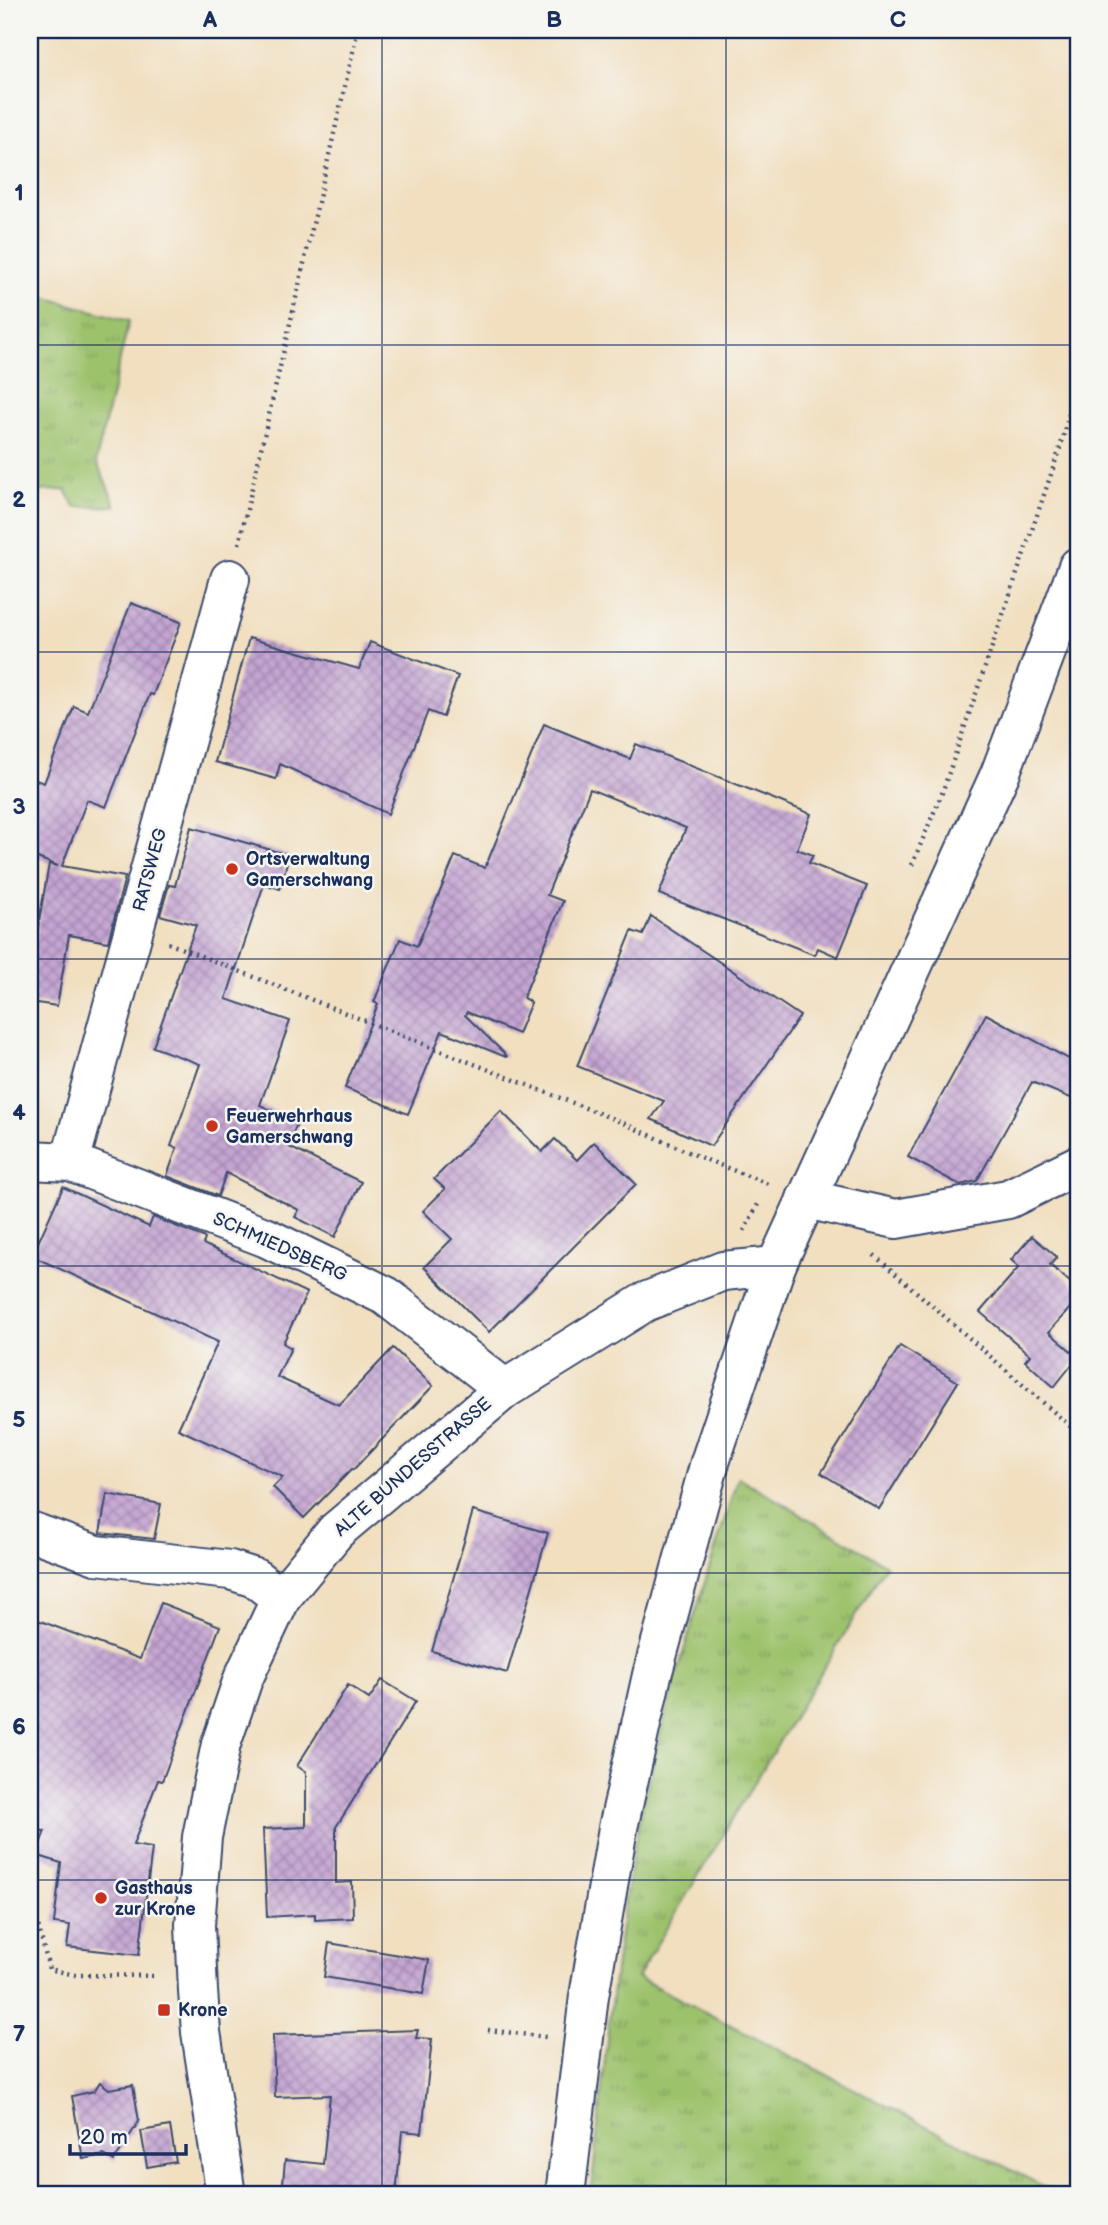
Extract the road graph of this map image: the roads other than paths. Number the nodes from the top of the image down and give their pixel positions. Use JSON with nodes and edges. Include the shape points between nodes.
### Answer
{"nodes":[{"id":1,"x":1078,"y":568,"type":"edge"},
{"id":2,"x":230,"y":579,"type":"road end"},
{"id":3,"x":30,"y":1160,"type":"edge"},
{"id":4,"x":69,"y":1161,"type":"junction"},
{"id":5,"x":1078,"y":1165,"type":"edge"},
{"id":6,"x":806,"y":1199,"type":"junction"},
{"id":7,"x":776,"y":1266,"type":"junction"},
{"id":8,"x":505,"y":1389,"type":"junction"},
{"id":9,"x":30,"y":1531,"type":"edge"},
{"id":10,"x":281,"y":1598,"type":"junction"},
{"id":11,"x":226,"y":2195,"type":"edge"},
{"id":12,"x":565,"y":2195,"type":"edge"}],
"edges":[{"from":1,"to":6,"type":"street","via":[[1000,774]]},
{"from":2,"to":4,"type":"street","name":"RATSWEG"},
{"from":3,"to":4,"type":"street","name":"SCHMIEDSBERG"},
{"from":4,"to":8,"type":"street","name":"SCHMIEDSBERG","via":[[267,1238],[386,1296]]},
{"from":5,"to":6,"type":"street","via":[[1008,1199],[896,1219]]},
{"from":6,"to":7,"type":"street"},
{"from":7,"to":8,"type":"street","name":"ALTE BUNDESSTRASSE","via":[[723,1271],[645,1302]]},
{"from":7,"to":12,"type":"street","via":[[710,1462],[652,1675],[618,1828],[589,1996]]},
{"from":8,"to":10,"type":"street","name":"ALTE BUNDESSTRASSE","via":[[336,1531]]},
{"from":9,"to":10,"type":"street","via":[[96,1555],[230,1570],[255,1578]]},
{"from":10,"to":11,"type":"street","name":"ALTE BUNDESSTRASSE","via":[[243,1679],[221,1744],[202,1837],[195,1925],[197,1977]]}]}
